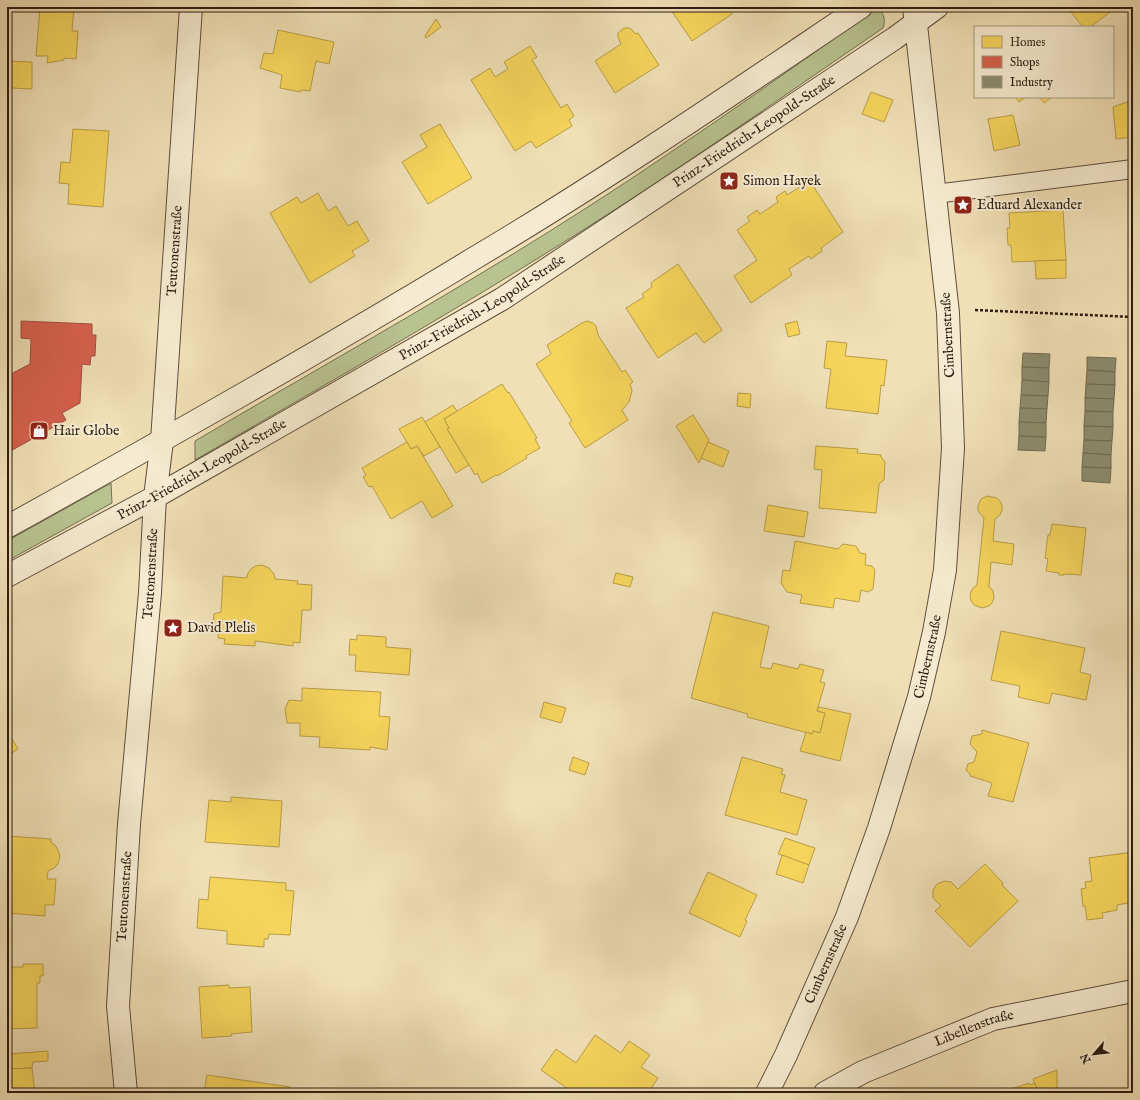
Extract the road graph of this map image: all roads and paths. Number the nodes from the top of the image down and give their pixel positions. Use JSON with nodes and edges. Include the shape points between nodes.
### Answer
{"nodes":[{"id":1,"x":191,"y":7,"type":"edge"},
{"id":2,"x":861,"y":7,"type":"edge"},
{"id":3,"x":937,"y":7,"type":"edge"},
{"id":4,"x":914,"y":15,"type":"edge"},
{"id":5,"x":1133,"y":169,"type":"edge"},
{"id":6,"x":935,"y":194,"type":"junction"},
{"id":7,"x":970,"y":310,"type":"dead end"},
{"id":8,"x":1133,"y":317,"type":"edge"},
{"id":9,"x":162,"y":441,"type":"junction"},
{"id":10,"x":156,"y":497,"type":"junction"},
{"id":11,"x":7,"y":527,"type":"edge"},
{"id":12,"x":7,"y":576,"type":"edge"},
{"id":13,"x":1133,"y":991,"type":"edge"},
{"id":14,"x":126,"y":1093,"type":"edge"},
{"id":15,"x":767,"y":1093,"type":"edge"},
{"id":16,"x":825,"y":1093,"type":"edge"}],
"edges":[{"from":1,"to":9,"type":"street","name":"Teutonenstraße"},
{"from":2,"to":9,"type":"street","via":[[630,162],[481,255]]},
{"from":3,"to":4,"type":"street","name":"Prinz-Friedrich-Leopold-Straße"},
{"from":4,"to":6,"type":"street","name":"Cimbernstraße"},
{"from":4,"to":10,"type":"street","name":"Prinz-Friedrich-Leopold-Straße","via":[[502,299]]},
{"from":5,"to":6,"type":"lane"},
{"from":6,"to":15,"type":"street","name":"Cimbernstraße","via":[[948,313],[953,448],[945,570],[934,632],[919,697],[879,828],[847,917]]},
{"from":7,"to":8,"type":"path"},
{"from":9,"to":10,"type":"street","name":"Teutonenstraße"},
{"from":9,"to":11,"type":"street"},
{"from":10,"to":12,"type":"street","name":"Prinz-Friedrich-Leopold-Straße"},
{"from":10,"to":14,"type":"street","name":"Teutonenstraße","via":[[129,824],[118,1006]]},
{"from":13,"to":16,"type":"street","name":"Libellenstraße","via":[[993,1019],[863,1072]]}]}
